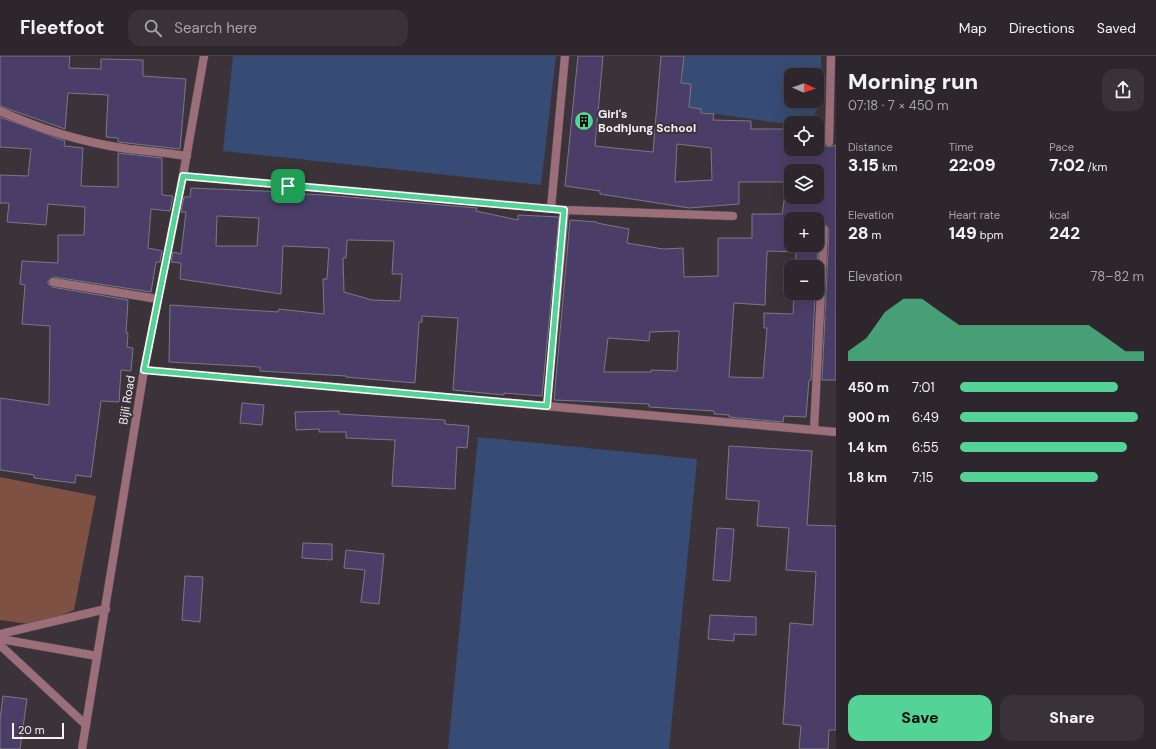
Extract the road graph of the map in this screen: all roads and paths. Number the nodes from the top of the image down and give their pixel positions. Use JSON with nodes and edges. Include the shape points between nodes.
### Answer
{"nodes":[{"id":1,"x":204,"y":56,"type":"edge"},
{"id":2,"x":565,"y":56,"type":"edge"},
{"id":3,"x":831,"y":56,"type":"edge"},
{"id":4,"x":0,"y":112,"type":"edge"},
{"id":5,"x":828,"y":142,"type":"dead end"},
{"id":6,"x":187,"y":156,"type":"junction"},
{"id":7,"x":183,"y":176,"type":"junction"},
{"id":8,"x":551,"y":208,"type":"junction"},
{"id":9,"x":564,"y":210,"type":"junction"},
{"id":10,"x":733,"y":216,"type":"dead end"},
{"id":11,"x":823,"y":252,"type":"edge"},
{"id":12,"x":53,"y":282,"type":"dead end"},
{"id":13,"x":158,"y":299,"type":"junction"},
{"id":14,"x":144,"y":370,"type":"junction"},
{"id":15,"x":547,"y":406,"type":"junction"},
{"id":16,"x":814,"y":430,"type":"junction"},
{"id":17,"x":836,"y":432,"type":"edge"},
{"id":18,"x":106,"y":609,"type":"junction"},
{"id":19,"x":0,"y":634,"type":"edge"},
{"id":20,"x":0,"y":638,"type":"edge"},
{"id":21,"x":0,"y":645,"type":"edge"},
{"id":22,"x":97,"y":656,"type":"junction"},
{"id":23,"x":86,"y":725,"type":"junction"},
{"id":24,"x":82,"y":749,"type":"edge"}],
"edges":[{"from":1,"to":6,"type":"street","name":"Bijli Road"},
{"from":2,"to":8,"type":"street"},
{"from":3,"to":5,"type":"street"},
{"from":4,"to":6,"type":"street","via":[[84,140],[128,149]]},
{"from":6,"to":7,"type":"street","name":"Bijli Road"},
{"from":7,"to":8,"type":"street"},
{"from":7,"to":13,"type":"street","name":"Bijli Road"},
{"from":8,"to":9,"type":"street"},
{"from":9,"to":10,"type":"street"},
{"from":9,"to":15,"type":"street"},
{"from":11,"to":16,"type":"street"},
{"from":12,"to":13,"type":"street"},
{"from":13,"to":14,"type":"street","name":"Bijli Road"},
{"from":14,"to":15,"type":"street"},
{"from":14,"to":18,"type":"street","name":"Bijli Road"},
{"from":15,"to":16,"type":"street"},
{"from":16,"to":17,"type":"street"},
{"from":18,"to":19,"type":"street"},
{"from":18,"to":22,"type":"street","name":"Bijli Road"},
{"from":20,"to":22,"type":"street"},
{"from":21,"to":23,"type":"street"},
{"from":22,"to":23,"type":"street","name":"Bijli Road"},
{"from":23,"to":24,"type":"street","name":"Bijli Road"}]}
